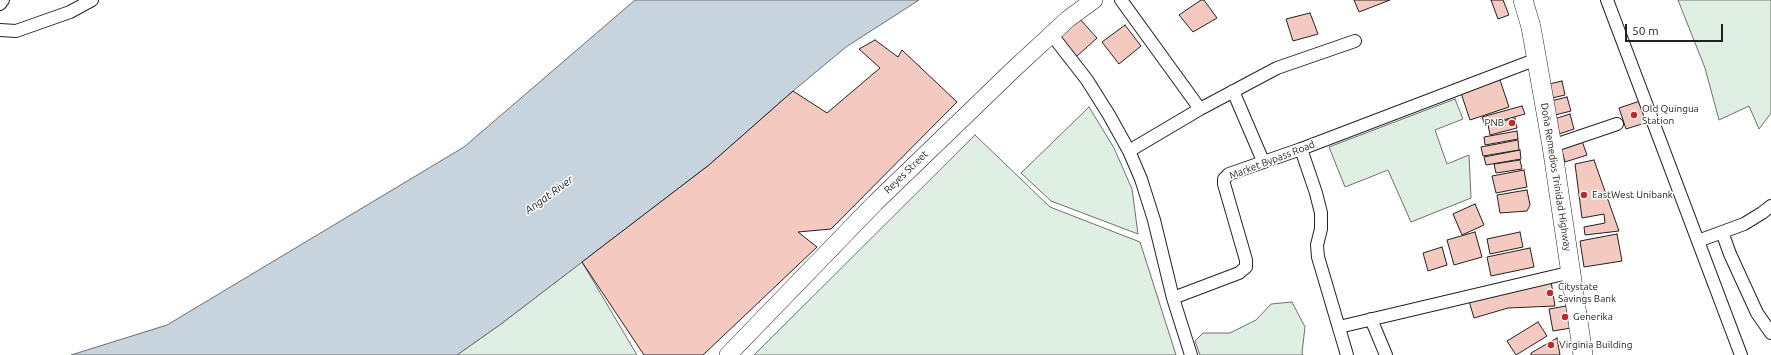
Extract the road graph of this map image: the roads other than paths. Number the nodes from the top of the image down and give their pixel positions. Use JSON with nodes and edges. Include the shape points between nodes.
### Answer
{"nodes":[{"id":1,"x":3,"y":0,"type":"edge"},
{"id":2,"x":92,"y":0,"type":"edge"},
{"id":3,"x":1094,"y":0,"type":"edge"},
{"id":4,"x":1121,"y":0,"type":"edge"},
{"id":5,"x":1523,"y":0,"type":"edge"},
{"id":6,"x":1607,"y":0,"type":"edge"},
{"id":7,"x":0,"y":4,"type":"edge"},
{"id":8,"x":0,"y":30,"type":"edge"},
{"id":9,"x":1052,"y":35,"type":"junction"},
{"id":10,"x":1355,"y":41,"type":"dead end"},
{"id":11,"x":1537,"y":59,"type":"junction"},
{"id":12,"x":1233,"y":91,"type":"junction"},
{"id":13,"x":1200,"y":109,"type":"junction"},
{"id":14,"x":1617,"y":124,"type":"dead end"},
{"id":15,"x":1552,"y":146,"type":"junction"},
{"id":16,"x":1301,"y":149,"type":"junction"},
{"id":17,"x":1129,"y":151,"type":"junction"},
{"id":18,"x":1263,"y":161,"type":"junction"},
{"id":19,"x":1771,"y":206,"type":"edge"},
{"id":20,"x":1722,"y":232,"type":"junction"},
{"id":21,"x":1698,"y":240,"type":"junction"},
{"id":22,"x":1572,"y":272,"type":"junction"},
{"id":23,"x":1173,"y":298,"type":"junction"},
{"id":24,"x":1371,"y":319,"type":"junction"},
{"id":25,"x":1339,"y":327,"type":"junction"},
{"id":26,"x":1771,"y":333,"type":"edge"},
{"id":27,"x":728,"y":355,"type":"edge"},
{"id":28,"x":1191,"y":355,"type":"edge"},
{"id":29,"x":1347,"y":355,"type":"edge"},
{"id":30,"x":1386,"y":355,"type":"edge"},
{"id":31,"x":1583,"y":355,"type":"edge"},
{"id":32,"x":1742,"y":355,"type":"edge"}],
"edges":[{"from":1,"to":7,"type":"street"},
{"from":2,"to":8,"type":"street","via":[[70,12],[16,32]]},
{"from":3,"to":9,"type":"street","name":"Reyes Street","via":[[1068,19]]},
{"from":4,"to":13,"type":"street"},
{"from":5,"to":11,"type":"main road","name":"Doña Remedios Trinidad Highway"},
{"from":6,"to":21,"type":"street"},
{"from":9,"to":17,"type":"street","via":[[1087,80]]},
{"from":9,"to":27,"type":"street","name":"Reyes Street","via":[[875,202]]},
{"from":10,"to":12,"type":"street","via":[[1277,68]]},
{"from":11,"to":15,"type":"main road","name":"Doña Remedios Trinidad Highway"},
{"from":11,"to":16,"type":"street","name":"Market Bypass Road"},
{"from":12,"to":13,"type":"street"},
{"from":12,"to":18,"type":"street"},
{"from":13,"to":17,"type":"street"},
{"from":14,"to":15,"type":"street"},
{"from":15,"to":22,"type":"main road","name":"Doña Remedios Trinidad Highway"},
{"from":16,"to":18,"type":"street","name":"Market Bypass Road"},
{"from":16,"to":25,"type":"street","via":[[1321,213],[1318,257]]},
{"from":17,"to":23,"type":"street","via":[[1154,220]]},
{"from":18,"to":23,"type":"street","name":"Market Bypass Road","via":[[1229,174],[1224,179],[1246,267],[1239,273]]},
{"from":19,"to":20,"type":"street","via":[[1744,224]]},
{"from":20,"to":21,"type":"street"},
{"from":20,"to":26,"type":"street","via":[[1757,313]]},
{"from":21,"to":32,"type":"street"},
{"from":22,"to":24,"type":"street"},
{"from":22,"to":31,"type":"main road","name":"Doña Remedios Trinidad Highway"},
{"from":23,"to":28,"type":"street"},
{"from":24,"to":25,"type":"street"},
{"from":24,"to":30,"type":"street"},
{"from":25,"to":29,"type":"street"}]}
